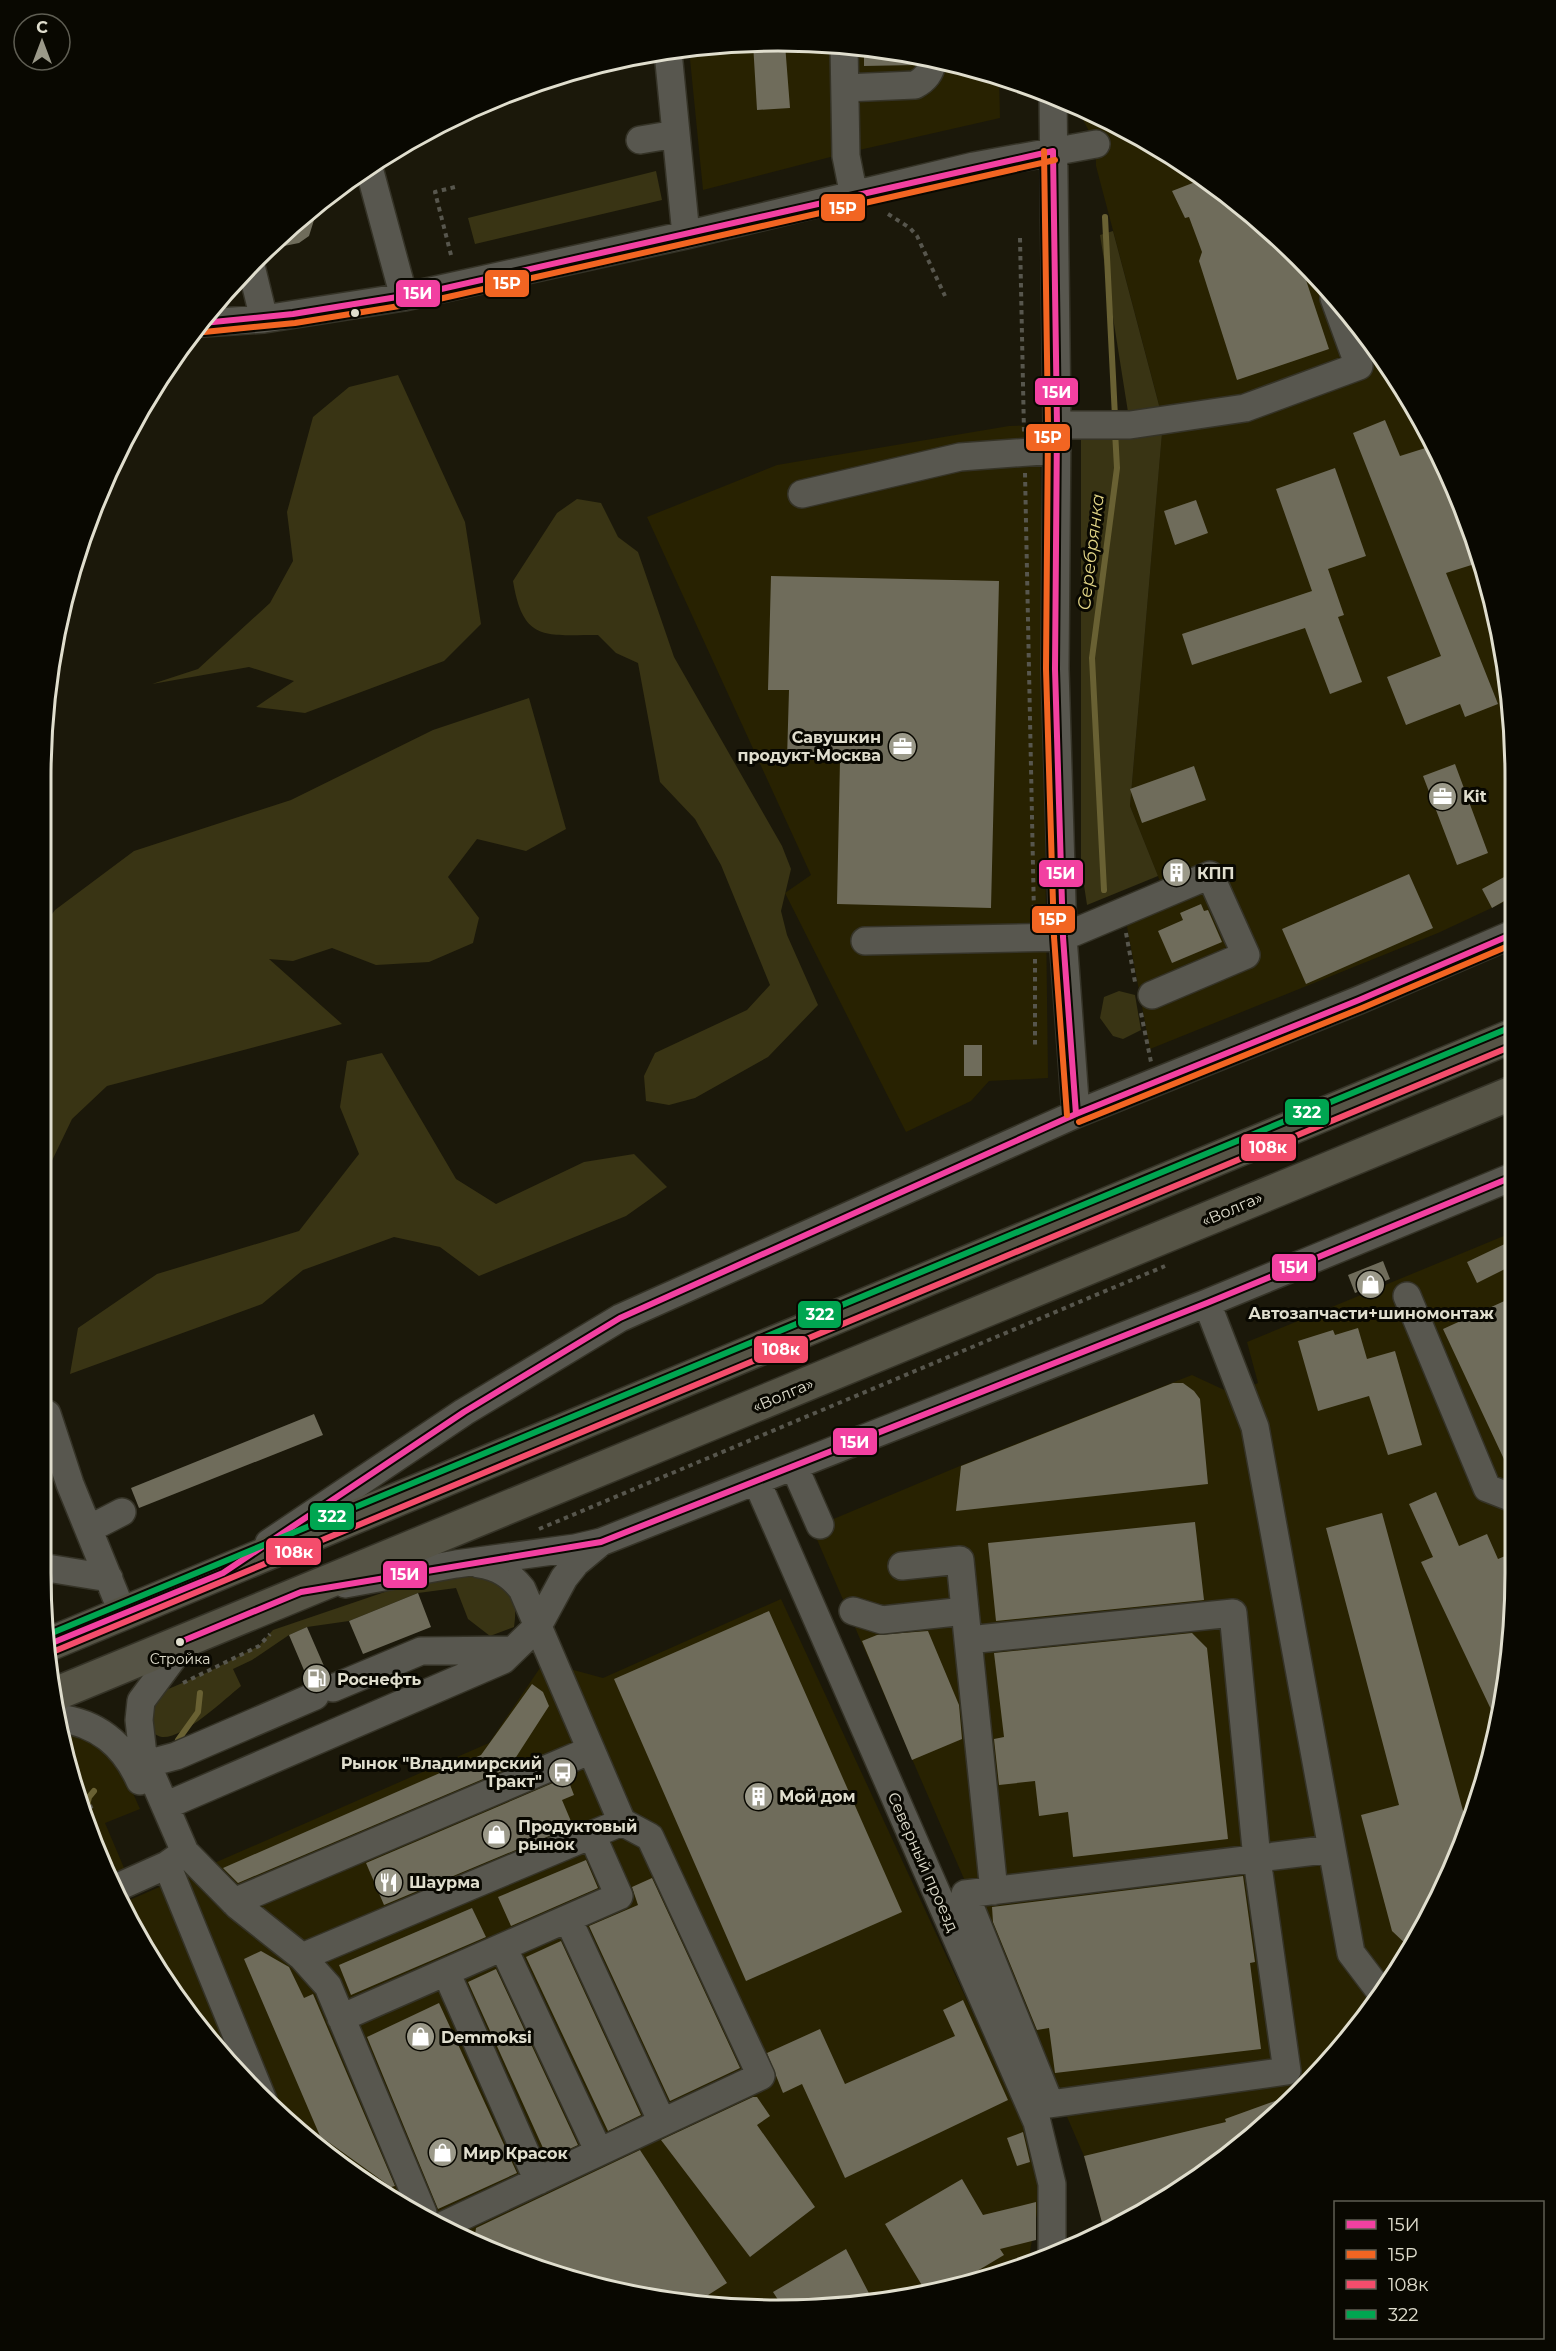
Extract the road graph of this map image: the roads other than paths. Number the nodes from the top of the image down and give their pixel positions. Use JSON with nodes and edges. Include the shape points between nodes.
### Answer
{"nodes":[{"id":1,"x":844,"y":55,"type":"edge"},
{"id":2,"x":669,"y":59,"type":"edge"},
{"id":3,"x":932,"y":68,"type":"edge"},
{"id":4,"x":845,"y":88,"type":"junction"},
{"id":5,"x":1053,"y":105,"type":"edge"},
{"id":6,"x":675,"y":134,"type":"junction"},
{"id":7,"x":640,"y":140,"type":"dead end"},
{"id":8,"x":1096,"y":144,"type":"dead end"},
{"id":9,"x":1053,"y":151,"type":"junction"},
{"id":10,"x":371,"y":176,"type":"edge"},
{"id":11,"x":854,"y":196,"type":"junction"},
{"id":12,"x":686,"y":235,"type":"junction"},
{"id":13,"x":253,"y":275,"type":"edge"},
{"id":14,"x":404,"y":297,"type":"junction"},
{"id":15,"x":264,"y":319,"type":"junction"},
{"id":16,"x":1342,"y":319,"type":"edge"},
{"id":17,"x":211,"y":322,"type":"edge"},
{"id":18,"x":1057,"y":438,"type":"junction"},
{"id":19,"x":801,"y":494,"type":"dead end"},
{"id":20,"x":1063,"y":937,"type":"junction"},
{"id":21,"x":1505,"y":937,"type":"edge"},
{"id":22,"x":865,"y":941,"type":"dead end"},
{"id":23,"x":1152,"y":995,"type":"dead end"},
{"id":24,"x":1505,"y":1039,"type":"edge"},
{"id":25,"x":1505,"y":1096,"type":"edge"},
{"id":26,"x":1076,"y":1114,"type":"junction"},
{"id":27,"x":1505,"y":1181,"type":"edge"},
{"id":28,"x":1407,"y":1296,"type":"dead end"},
{"id":29,"x":1207,"y":1303,"type":"junction"},
{"id":30,"x":51,"y":1425,"type":"edge"},
{"id":31,"x":794,"y":1466,"type":"junction"},
{"id":32,"x":757,"y":1482,"type":"junction"},
{"id":33,"x":1505,"y":1495,"type":"edge"},
{"id":34,"x":122,"y":1512,"type":"dead end"},
{"id":35,"x":820,"y":1525,"type":"dead end"},
{"id":36,"x":89,"y":1529,"type":"junction"},
{"id":37,"x":601,"y":1542,"type":"junction"},
{"id":38,"x":469,"y":1562,"type":"junction"},
{"id":39,"x":902,"y":1566,"type":"dead end"},
{"id":40,"x":51,"y":1569,"type":"edge"},
{"id":41,"x":223,"y":1574,"type":"junction"},
{"id":42,"x":109,"y":1578,"type":"junction"},
{"id":43,"x":301,"y":1592,"type":"junction"},
{"id":44,"x":853,"y":1611,"type":"dead end"},
{"id":45,"x":965,"y":1611,"type":"junction"},
{"id":46,"x":123,"y":1614,"type":"junction"},
{"id":47,"x":538,"y":1626,"type":"junction"},
{"id":48,"x":186,"y":1639,"type":"junction"},
{"id":49,"x":969,"y":1640,"type":"junction"},
{"id":50,"x":55,"y":1642,"type":"edge"},
{"id":51,"x":514,"y":1650,"type":"junction"},
{"id":52,"x":61,"y":1692,"type":"edge"},
{"id":53,"x":66,"y":1720,"type":"edge"},
{"id":54,"x":591,"y":1750,"type":"junction"},
{"id":55,"x":146,"y":1764,"type":"junction"},
{"id":56,"x":165,"y":1806,"type":"junction"},
{"id":57,"x":622,"y":1822,"type":"junction"},
{"id":58,"x":592,"y":1835,"type":"junction"},
{"id":59,"x":1332,"y":1849,"type":"junction"},
{"id":60,"x":1257,"y":1858,"type":"junction"},
{"id":61,"x":175,"y":1859,"type":"junction"},
{"id":62,"x":122,"y":1885,"type":"edge"},
{"id":63,"x":994,"y":1891,"type":"junction"},
{"id":64,"x":234,"y":1902,"type":"junction"},
{"id":65,"x":568,"y":1919,"type":"junction"},
{"id":66,"x":503,"y":1947,"type":"junction"},
{"id":67,"x":302,"y":1956,"type":"junction"},
{"id":68,"x":446,"y":1972,"type":"junction"},
{"id":69,"x":1376,"y":1986,"type":"edge"},
{"id":70,"x":341,"y":2018,"type":"junction"},
{"id":71,"x":255,"y":2077,"type":"edge"},
{"id":72,"x":662,"y":2122,"type":"junction"},
{"id":73,"x":599,"y":2152,"type":"junction"},
{"id":74,"x":538,"y":2181,"type":"junction"},
{"id":75,"x":421,"y":2206,"type":"edge"},
{"id":76,"x":449,"y":2222,"type":"edge"},
{"id":77,"x":1052,"y":2246,"type":"edge"}],
"edges":[{"from":1,"to":4,"type":"street"},
{"from":2,"to":6,"type":"street"},
{"from":3,"to":4,"type":"street","via":[[925,80],[915,85]]},
{"from":4,"to":11,"type":"street","via":[[846,156]]},
{"from":5,"to":9,"type":"street"},
{"from":6,"to":7,"type":"street"},
{"from":6,"to":12,"type":"street"},
{"from":8,"to":9,"type":"street"},
{"from":9,"to":11,"type":"street"},
{"from":9,"to":18,"type":"street"},
{"from":10,"to":14,"type":"street"},
{"from":11,"to":12,"type":"street"},
{"from":12,"to":14,"type":"street"},
{"from":13,"to":15,"type":"street"},
{"from":14,"to":15,"type":"street"},
{"from":15,"to":17,"type":"street"},
{"from":16,"to":18,"type":"street","via":[[1359,366],[1245,408],[1119,425]]},
{"from":18,"to":19,"type":"street","via":[[1024,453],[960,457]]},
{"from":18,"to":20,"type":"street","via":[[1055,669]]},
{"from":20,"to":22,"type":"street"},
{"from":20,"to":23,"type":"street","via":[[1210,875],[1246,955]]},
{"from":20,"to":26,"type":"street"},
{"from":21,"to":26,"type":"street"},
{"from":24,"to":41,"type":"highway"},
{"from":25,"to":43,"type":"highway","name":"«Волга»"},
{"from":26,"to":41,"type":"street","via":[[620,1318],[464,1412]]},
{"from":27,"to":29,"type":"street"},
{"from":28,"to":33,"type":"street","via":[[1487,1488]]},
{"from":29,"to":31,"type":"street"},
{"from":29,"to":59,"type":"street","via":[[1255,1427]]},
{"from":30,"to":36,"type":"street"},
{"from":31,"to":32,"type":"street"},
{"from":31,"to":35,"type":"street"},
{"from":32,"to":37,"type":"street"},
{"from":32,"to":77,"type":"street","name":"Северный проезд","via":[[1037,2122],[1052,2184]]},
{"from":34,"to":36,"type":"street"},
{"from":36,"to":42,"type":"street"},
{"from":37,"to":38,"type":"street"},
{"from":37,"to":47,"type":"street","via":[[564,1578]]},
{"from":38,"to":43,"type":"street"},
{"from":38,"to":47,"type":"street","via":[[492,1566],[512,1576]]},
{"from":39,"to":45,"type":"street","via":[[960,1560]]},
{"from":40,"to":42,"type":"street"},
{"from":41,"to":46,"type":"highway"},
{"from":42,"to":46,"type":"street"},
{"from":43,"to":48,"type":"highway","name":"«Волга»"},
{"from":44,"to":45,"type":"street","via":[[882,1620]]},
{"from":45,"to":49,"type":"street"},
{"from":46,"to":50,"type":"highway"},
{"from":47,"to":51,"type":"street"},
{"from":47,"to":54,"type":"street"},
{"from":48,"to":52,"type":"highway","name":"«Волга»"},
{"from":48,"to":55,"type":"street","via":[[141,1701],[140,1739]]},
{"from":49,"to":60,"type":"street","via":[[1233,1613]]},
{"from":49,"to":63,"type":"street"},
{"from":51,"to":55,"type":"street","via":[[421,1651],[176,1756]]},
{"from":51,"to":56,"type":"street","via":[[503,1660]]},
{"from":53,"to":61,"type":"street","via":[[83,1723],[118,1745],[131,1761]]},
{"from":54,"to":57,"type":"street"},
{"from":54,"to":64,"type":"street"},
{"from":55,"to":56,"type":"street"},
{"from":56,"to":61,"type":"street"},
{"from":57,"to":58,"type":"street"},
{"from":57,"to":72,"type":"street","via":[[650,1837],[761,2076]]},
{"from":58,"to":65,"type":"street","via":[[619,1896]]},
{"from":58,"to":67,"type":"street"},
{"from":59,"to":60,"type":"street"},
{"from":59,"to":69,"type":"street","via":[[1351,1953]]},
{"from":60,"to":63,"type":"street"},
{"from":60,"to":63,"type":"street","via":[[1287,2071],[1050,2104],[965,1894]]},
{"from":61,"to":62,"type":"street"},
{"from":61,"to":64,"type":"street"},
{"from":61,"to":71,"type":"street"},
{"from":64,"to":67,"type":"street"},
{"from":65,"to":66,"type":"street"},
{"from":65,"to":72,"type":"street"},
{"from":66,"to":68,"type":"street"},
{"from":66,"to":73,"type":"street"},
{"from":67,"to":70,"type":"street","via":[[328,1986]]},
{"from":68,"to":70,"type":"street"},
{"from":68,"to":74,"type":"street"},
{"from":70,"to":75,"type":"street"},
{"from":72,"to":73,"type":"street"},
{"from":73,"to":74,"type":"street"},
{"from":74,"to":76,"type":"street"}]}
